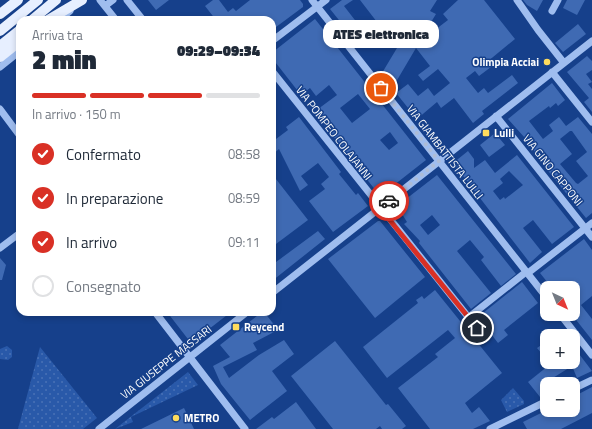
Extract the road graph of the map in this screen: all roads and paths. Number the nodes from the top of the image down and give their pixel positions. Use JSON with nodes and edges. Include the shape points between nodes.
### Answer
{"nodes":[{"id":1,"x":18,"y":0,"type":"edge"},
{"id":2,"x":38,"y":0,"type":"edge"},
{"id":3,"x":56,"y":0,"type":"edge"},
{"id":4,"x":83,"y":0,"type":"edge"},
{"id":5,"x":100,"y":0,"type":"edge"},
{"id":6,"x":113,"y":0,"type":"edge"},
{"id":7,"x":312,"y":0,"type":"edge"},
{"id":8,"x":326,"y":0,"type":"edge"},
{"id":9,"x":518,"y":0,"type":"edge"},
{"id":10,"x":558,"y":0,"type":"edge"},
{"id":11,"x":130,"y":1,"type":"edge"},
{"id":12,"x":105,"y":6,"type":"junction"},
{"id":13,"x":317,"y":7,"type":"junction"},
{"id":14,"x":552,"y":11,"type":"dead end"},
{"id":15,"x":0,"y":14,"type":"edge"},
{"id":16,"x":18,"y":16,"type":"edge"},
{"id":17,"x":37,"y":16,"type":"edge"},
{"id":18,"x":55,"y":16,"type":"edge"},
{"id":19,"x":64,"y":16,"type":"edge"},
{"id":20,"x":113,"y":16,"type":"edge"},
{"id":21,"x":140,"y":16,"type":"edge"},
{"id":22,"x":16,"y":18,"type":"edge"},
{"id":23,"x":0,"y":31,"type":"edge"},
{"id":24,"x":16,"y":33,"type":"edge"},
{"id":25,"x":276,"y":38,"type":"edge"},
{"id":26,"x":592,"y":41,"type":"edge"},
{"id":27,"x":16,"y":44,"type":"edge"},
{"id":28,"x":0,"y":46,"type":"edge"},
{"id":29,"x":16,"y":54,"type":"edge"},
{"id":30,"x":0,"y":57,"type":"edge"},
{"id":31,"x":564,"y":63,"type":"junction"},
{"id":32,"x":0,"y":66,"type":"edge"},
{"id":33,"x":552,"y":72,"type":"junction"},
{"id":34,"x":276,"y":76,"type":"edge"},
{"id":35,"x":0,"y":109,"type":"edge"},
{"id":36,"x":496,"y":116,"type":"junction"},
{"id":37,"x":592,"y":122,"type":"edge"},
{"id":38,"x":16,"y":131,"type":"edge"},
{"id":39,"x":439,"y":161,"type":"junction"},
{"id":40,"x":380,"y":208,"type":"junction"},
{"id":41,"x":592,"y":223,"type":"edge"},
{"id":42,"x":585,"y":228,"type":"junction"},
{"id":43,"x":16,"y":235,"type":"edge"},
{"id":44,"x":592,"y":237,"type":"edge"},
{"id":45,"x":0,"y":248,"type":"edge"},
{"id":46,"x":527,"y":273,"type":"junction"},
{"id":47,"x":540,"y":289,"type":"edge"},
{"id":48,"x":276,"y":290,"type":"edge"},
{"id":49,"x":158,"y":316,"type":"edge"},
{"id":50,"x":241,"y":316,"type":"edge"},
{"id":51,"x":468,"y":317,"type":"junction"},
{"id":52,"x":565,"y":321,"type":"edge"},
{"id":53,"x":477,"y":328,"type":"dead end"},
{"id":54,"x":592,"y":355,"type":"edge"},
{"id":55,"x":190,"y":357,"type":"junction"},
{"id":56,"x":592,"y":380,"type":"edge"},
{"id":57,"x":580,"y":386,"type":"edge"},
{"id":58,"x":540,"y":404,"type":"edge"},
{"id":59,"x":99,"y":429,"type":"edge"},
{"id":60,"x":245,"y":429,"type":"edge"},
{"id":61,"x":490,"y":429,"type":"edge"}],
"edges":[{"from":1,"to":15,"type":"main road"},
{"from":2,"to":16,"type":"main road"},
{"from":3,"to":17,"type":"main road"},
{"from":4,"to":18,"type":"main road"},
{"from":4,"to":19,"type":"street"},
{"from":5,"to":12,"type":"street"},
{"from":6,"to":12,"type":"street"},
{"from":7,"to":13,"type":"street","name":"VIA GIAMBATTISTA LULLI"},
{"from":8,"to":13,"type":"street"},
{"from":9,"to":31,"type":"street"},
{"from":10,"to":14,"type":"street"},
{"from":11,"to":21,"type":"street"},
{"from":12,"to":20,"type":"street"},
{"from":13,"to":25,"type":"street"},
{"from":13,"to":39,"type":"street","name":"VIA GIAMBATTISTA LULLI"},
{"from":22,"to":23,"type":"main road"},
{"from":24,"to":28,"type":"main road"},
{"from":26,"to":31,"type":"street"},
{"from":27,"to":30,"type":"main road"},
{"from":29,"to":32,"type":"street"},
{"from":31,"to":33,"type":"street"},
{"from":33,"to":36,"type":"street"},
{"from":33,"to":37,"type":"street"},
{"from":34,"to":40,"type":"street","name":"VIA POMPEO COLAJANNI"},
{"from":35,"to":38,"type":"street"},
{"from":36,"to":39,"type":"street"},
{"from":36,"to":42,"type":"street","name":"VIA GINO CAPPONI"},
{"from":39,"to":40,"type":"street"},
{"from":39,"to":46,"type":"street","name":"VIA GIAMBATTISTA LULLI"},
{"from":40,"to":48,"type":"street"},
{"from":40,"to":51,"type":"street"},
{"from":41,"to":42,"type":"street"},
{"from":42,"to":44,"type":"street","name":"VIA GINO CAPPONI"},
{"from":42,"to":46,"type":"street"},
{"from":43,"to":45,"type":"street"},
{"from":46,"to":47,"type":"street","name":"VIA GIAMBATTISTA LULLI"},
{"from":46,"to":51,"type":"street"},
{"from":49,"to":55,"type":"street"},
{"from":50,"to":55,"type":"street","name":"VIA GIUSEPPE MASSARI"},
{"from":51,"to":53,"type":"street"},
{"from":52,"to":54,"type":"street"},
{"from":55,"to":59,"type":"street","name":"VIA GIUSEPPE MASSARI"},
{"from":55,"to":60,"type":"street"},
{"from":56,"to":57,"type":"street"},
{"from":58,"to":61,"type":"street"}]}
